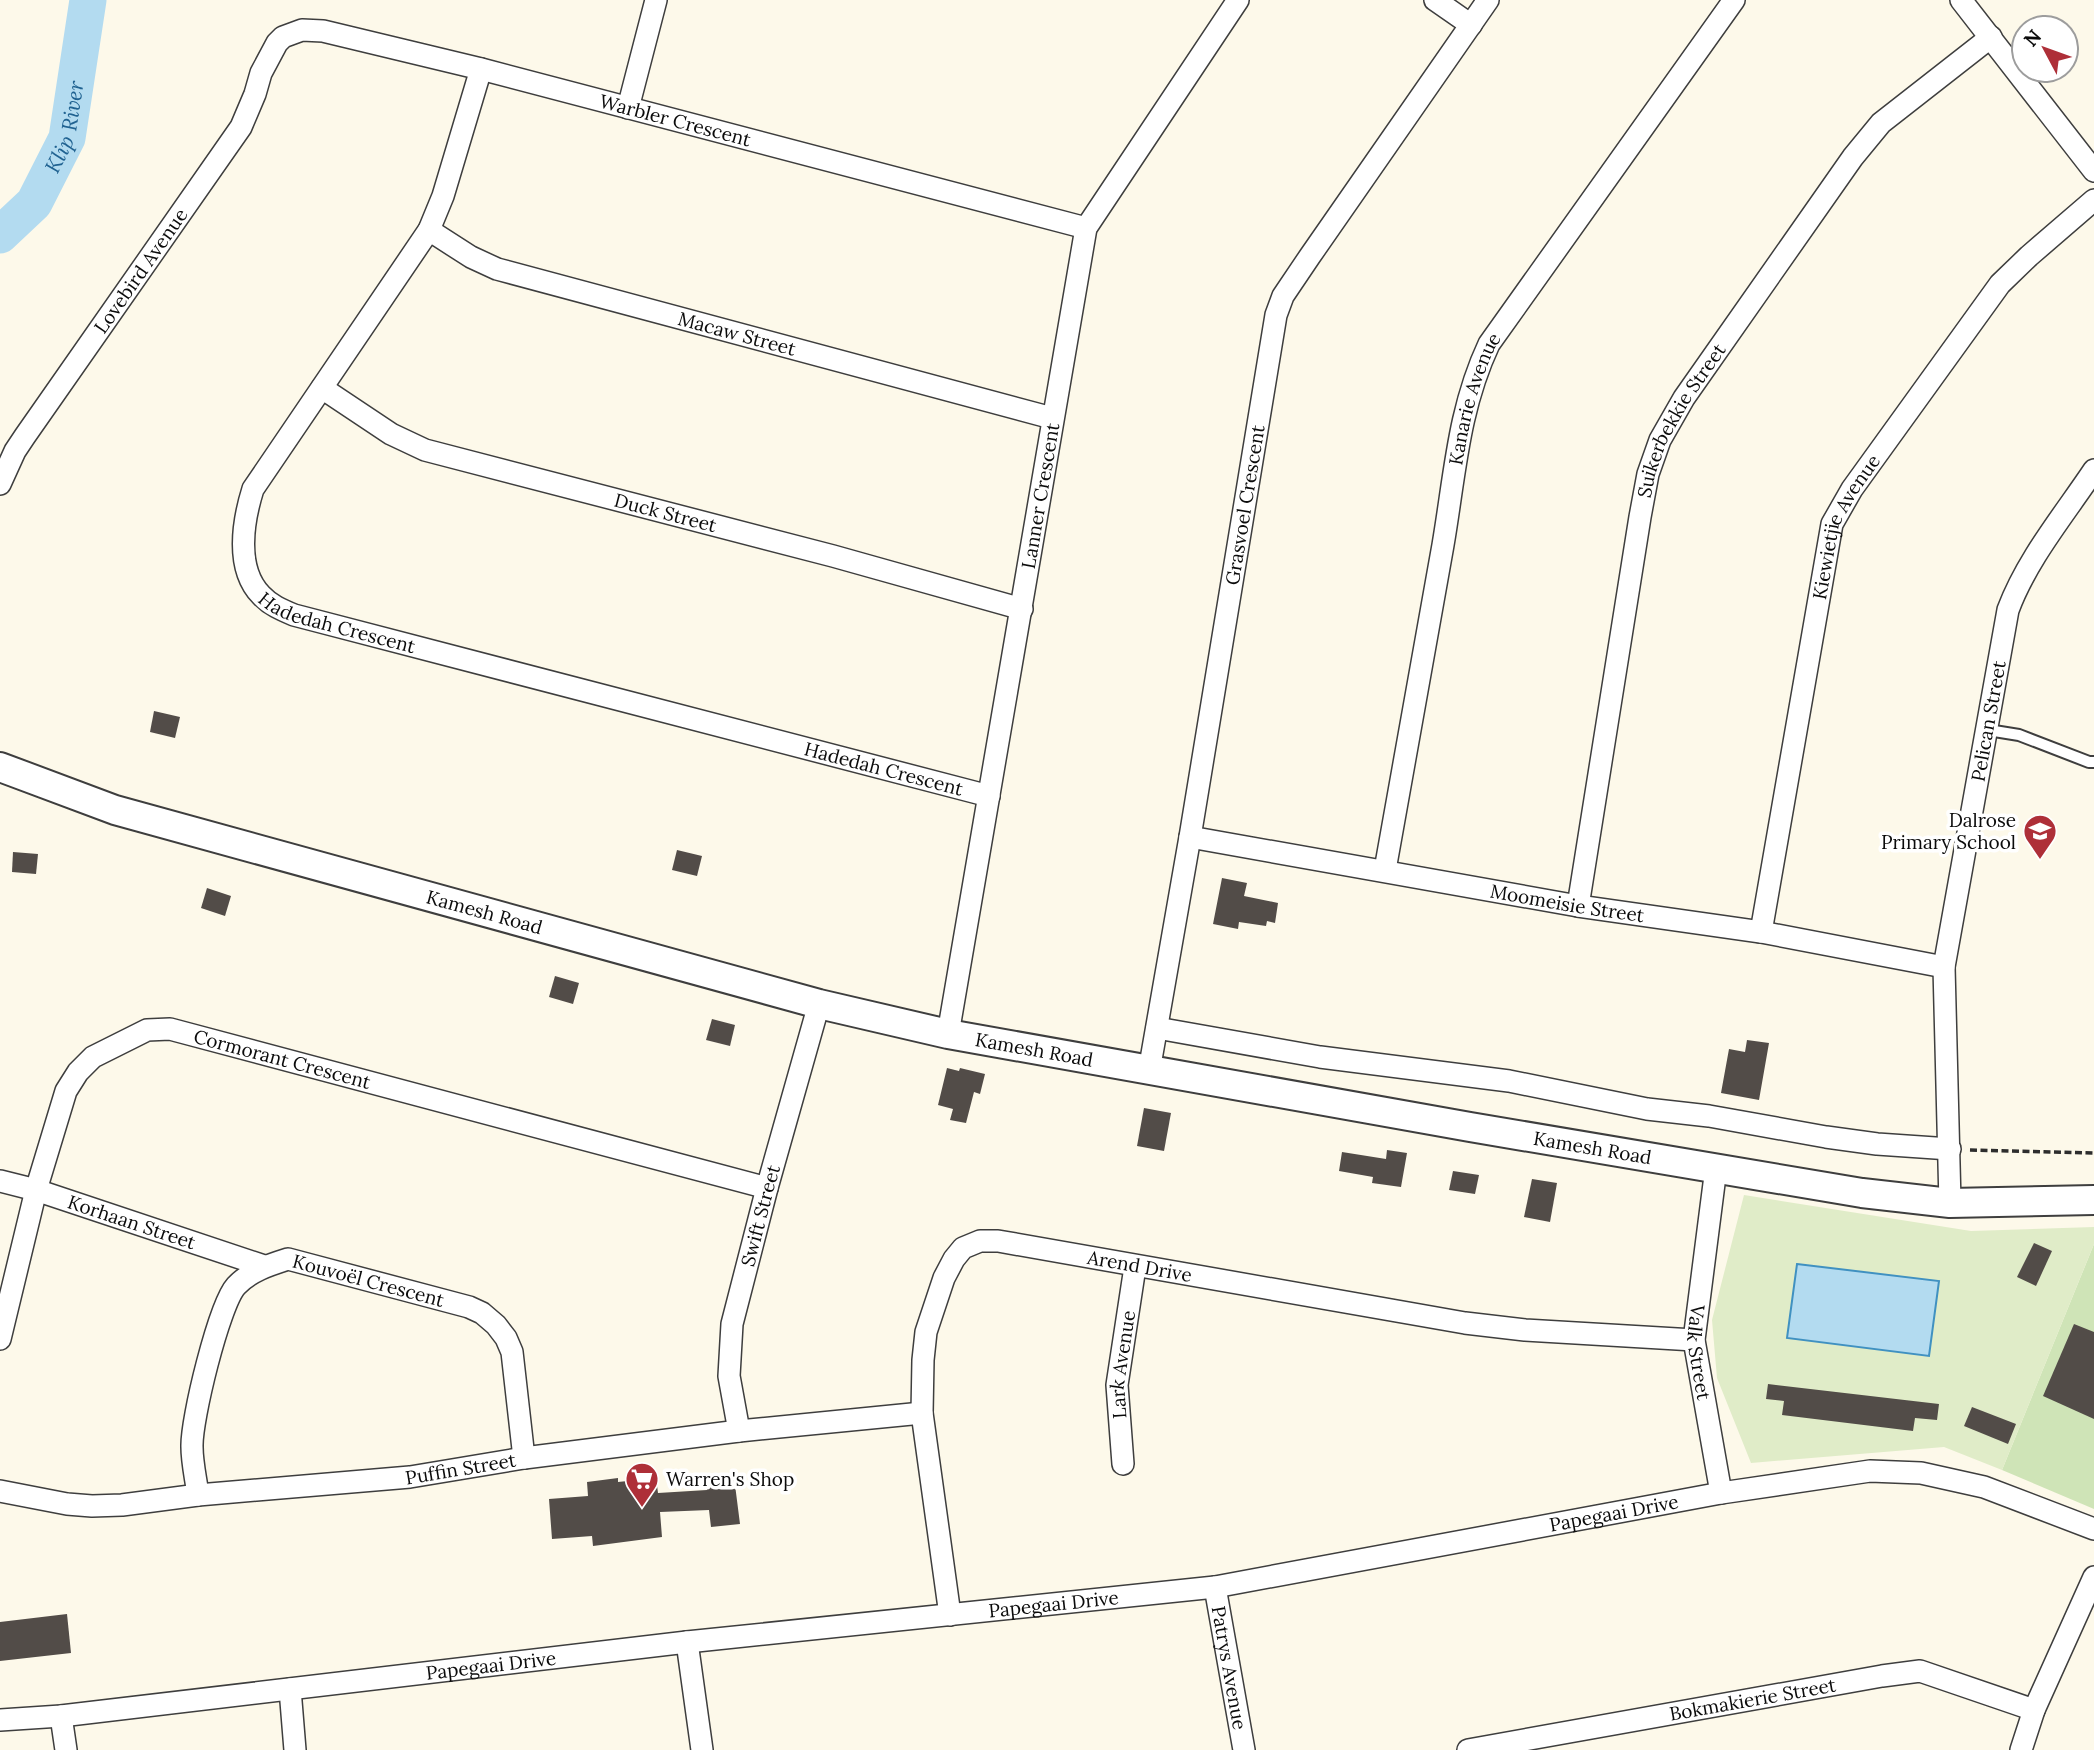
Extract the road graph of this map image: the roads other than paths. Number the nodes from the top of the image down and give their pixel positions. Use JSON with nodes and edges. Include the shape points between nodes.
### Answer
{"nodes":[{"id":1,"x":656,"y":0,"type":"edge"},
{"id":2,"x":1238,"y":0,"type":"edge"},
{"id":3,"x":1435,"y":0,"type":"edge"},
{"id":4,"x":1488,"y":0,"type":"edge"},
{"id":5,"x":1734,"y":0,"type":"edge"},
{"id":6,"x":1961,"y":0,"type":"edge"},
{"id":7,"x":1471,"y":24,"type":"junction"},
{"id":8,"x":1991,"y":37,"type":"junction"},
{"id":9,"x":270,"y":53,"type":"joint"},
{"id":10,"x":481,"y":69,"type":"junction"},
{"id":11,"x":628,"y":108,"type":"junction"},
{"id":12,"x":2094,"y":171,"type":"edge"},
{"id":13,"x":2094,"y":200,"type":"edge"},
{"id":14,"x":1086,"y":228,"type":"junction"},
{"id":15,"x":429,"y":230,"type":"junction"},
{"id":16,"x":322,"y":388,"type":"junction"},
{"id":17,"x":1052,"y":418,"type":"junction"},
{"id":18,"x":2094,"y":470,"type":"edge"},
{"id":19,"x":0,"y":484,"type":"edge"},
{"id":20,"x":1022,"y":608,"type":"junction"},
{"id":21,"x":1988,"y":730,"type":"junction"},
{"id":22,"x":2094,"y":762,"type":"edge"},
{"id":23,"x":0,"y":767,"type":"edge"},
{"id":24,"x":989,"y":796,"type":"junction"},
{"id":25,"x":1190,"y":837,"type":"junction"},
{"id":26,"x":1385,"y":870,"type":"junction"},
{"id":27,"x":1578,"y":906,"type":"junction"},
{"id":28,"x":1761,"y":932,"type":"junction"},
{"id":29,"x":1944,"y":967,"type":"junction"},
{"id":30,"x":819,"y":1003,"type":"junction"},
{"id":31,"x":1157,"y":1028,"type":"junction"},
{"id":32,"x":948,"y":1034,"type":"junction"},
{"id":33,"x":1149,"y":1071,"type":"junction"},
{"id":34,"x":1950,"y":1149,"type":"junction"},
{"id":35,"x":1716,"y":1167,"type":"junction"},
{"id":36,"x":0,"y":1181,"type":"edge"},
{"id":37,"x":767,"y":1188,"type":"junction"},
{"id":38,"x":36,"y":1190,"type":"junction"},
{"id":39,"x":2094,"y":1200,"type":"edge"},
{"id":40,"x":1950,"y":1203,"type":"junction"},
{"id":41,"x":264,"y":1266,"type":"junction"},
{"id":42,"x":1135,"y":1266,"type":"junction"},
{"id":43,"x":0,"y":1339,"type":"edge"},
{"id":44,"x":1694,"y":1340,"type":"junction"},
{"id":45,"x":922,"y":1413,"type":"junction"},
{"id":46,"x":739,"y":1431,"type":"junction"},
{"id":47,"x":524,"y":1458,"type":"junction"},
{"id":48,"x":1123,"y":1464,"type":"dead end"},
{"id":49,"x":0,"y":1491,"type":"edge"},
{"id":50,"x":1721,"y":1493,"type":"junction"},
{"id":51,"x":198,"y":1495,"type":"junction"},
{"id":52,"x":2094,"y":1529,"type":"edge"},
{"id":53,"x":2094,"y":1577,"type":"edge"},
{"id":54,"x":1215,"y":1587,"type":"junction"},
{"id":55,"x":950,"y":1615,"type":"junction"},
{"id":56,"x":687,"y":1642,"type":"junction"},
{"id":57,"x":290,"y":1689,"type":"junction"},
{"id":58,"x":2034,"y":1710,"type":"junction"},
{"id":59,"x":61,"y":1716,"type":"junction"},
{"id":60,"x":0,"y":1720,"type":"edge"},
{"id":61,"x":66,"y":1750,"type":"edge"},
{"id":62,"x":295,"y":1750,"type":"edge"},
{"id":63,"x":702,"y":1750,"type":"edge"},
{"id":64,"x":1244,"y":1750,"type":"edge"},
{"id":65,"x":1468,"y":1750,"type":"edge"},
{"id":66,"x":2021,"y":1750,"type":"edge"}],
"edges":[{"from":1,"to":11,"type":"street"},
{"from":2,"to":14,"type":"street","name":"Lanner Crescent"},
{"from":3,"to":7,"type":"street"},
{"from":4,"to":7,"type":"street","name":"Grasvoel Crescent"},
{"from":5,"to":26,"type":"street","name":"Kanarie Avenue","via":[[1489,344],[1475,375],[1461,426]]},
{"from":6,"to":8,"type":"street"},
{"from":7,"to":25,"type":"street","name":"Grasvoel Crescent","via":[[1283,296],[1276,315]]},
{"from":8,"to":12,"type":"street"},
{"from":8,"to":27,"type":"street","name":"Suikerbekkie Street","via":[[1881,123],[1684,398],[1660,440],[1640,517]]},
{"from":9,"to":10,"type":"street","name":"Warbler Crescent","via":[[283,37],[312,30]]},
{"from":9,"to":19,"type":"street","name":"Lovebird Avenue","via":[[241,127],[20,443]]},
{"from":10,"to":11,"type":"street","name":"Warbler Crescent"},
{"from":10,"to":15,"type":"street","name":"Hadedah Crescent"},
{"from":11,"to":14,"type":"street","name":"Warbler Crescent"},
{"from":13,"to":28,"type":"street","name":"Kiewietjie Avenue","via":[[2000,284],[1852,489],[1832,524]]},
{"from":14,"to":17,"type":"street","name":"Lanner Crescent"},
{"from":15,"to":16,"type":"street","name":"Hadedah Crescent"},
{"from":15,"to":17,"type":"street","name":"Macaw Street","via":[[497,269]]},
{"from":16,"to":20,"type":"street","name":"Duck Street","via":[[391,434],[425,450]]},
{"from":16,"to":24,"type":"street","name":"Hadedah Crescent","via":[[262,473],[248,504],[244,532],[249,574],[261,595],[277,607]]},
{"from":17,"to":20,"type":"street","name":"Lanner Crescent"},
{"from":18,"to":21,"type":"street","name":"Pelican Street","via":[[2015,591]]},
{"from":20,"to":24,"type":"street","name":"Lanner Crescent"},
{"from":21,"to":22,"type":"lane","via":[[2019,735]]},
{"from":21,"to":29,"type":"street","name":"Pelican Street"},
{"from":23,"to":30,"type":"street","name":"Kamesh Road","via":[[115,810]]},
{"from":24,"to":32,"type":"street","name":"Lanner Crescent"},
{"from":25,"to":26,"type":"street","name":"Moomeisie Street"},
{"from":25,"to":31,"type":"street","name":"Grasvoel Crescent"},
{"from":26,"to":27,"type":"street","name":"Moomeisie Street"},
{"from":27,"to":28,"type":"street","name":"Moomeisie Street"},
{"from":28,"to":29,"type":"street","name":"Moomeisie Street"},
{"from":29,"to":34,"type":"street","name":"Pelican Street"},
{"from":30,"to":32,"type":"street","name":"Kamesh Road"},
{"from":30,"to":37,"type":"street","name":"Swift Street"},
{"from":31,"to":33,"type":"street","name":"Grasvoel Crescent"},
{"from":31,"to":34,"type":"street","via":[[1320,1057],[1509,1081],[1647,1109],[1826,1137]]},
{"from":32,"to":33,"type":"street","name":"Kamesh Road"},
{"from":33,"to":35,"type":"street","name":"Kamesh Road"},
{"from":34,"to":40,"type":"street","name":"Pelican Street"},
{"from":35,"to":40,"type":"street","name":"Kamesh Road"},
{"from":35,"to":44,"type":"street","name":"Valk Street"},
{"from":36,"to":38,"type":"street","name":"Korhaan Street"},
{"from":37,"to":38,"type":"street","name":"Cormorant Crescent","via":[[170,1029],[147,1030],[93,1057],[78,1072],[66,1091]]},
{"from":37,"to":46,"type":"street","name":"Swift Street","via":[[732,1324],[729,1377]]},
{"from":38,"to":41,"type":"street","name":"Korhaan Street"},
{"from":38,"to":43,"type":"street","name":"Cormorant Crescent"},
{"from":39,"to":40,"type":"street","name":"Kamesh Road"},
{"from":41,"to":47,"type":"street","name":"Kouvoël Crescent","via":[[288,1259],[482,1313],[506,1338],[512,1352]]},
{"from":41,"to":51,"type":"street","name":"Kouvoël Crescent","via":[[235,1287],[222,1313],[194,1420]]},
{"from":42,"to":44,"type":"street","name":"Arend Drive","via":[[1465,1323]]},
{"from":42,"to":45,"type":"street","name":"Arend Drive","via":[[998,1241],[979,1241],[963,1248],[944,1278],[926,1332]]},
{"from":42,"to":48,"type":"street","name":"Lark Avenue","via":[[1118,1385]]},
{"from":44,"to":50,"type":"street","name":"Valk Street"},
{"from":45,"to":46,"type":"street","name":"Puffin Street"},
{"from":45,"to":55,"type":"street","name":"Arend Drive"},
{"from":46,"to":47,"type":"street","name":"Puffin Street"},
{"from":47,"to":51,"type":"street","name":"Puffin Street","via":[[410,1477]]},
{"from":49,"to":51,"type":"street","name":"Puffin Street","via":[[92,1506]]},
{"from":50,"to":52,"type":"street","name":"Papegaai Drive","via":[[1870,1471],[1921,1472],[1984,1487]]},
{"from":50,"to":54,"type":"street","name":"Papegaai Drive"},
{"from":53,"to":58,"type":"street"},
{"from":54,"to":55,"type":"street","name":"Papegaai Drive"},
{"from":54,"to":64,"type":"street","name":"Patrys Avenue"},
{"from":55,"to":56,"type":"street","name":"Papegaai Drive"},
{"from":56,"to":57,"type":"street","name":"Papegaai Drive"},
{"from":56,"to":63,"type":"street"},
{"from":57,"to":59,"type":"street","name":"Papegaai Drive"},
{"from":57,"to":62,"type":"street"},
{"from":58,"to":65,"type":"street","name":"Bokmakierie Street","via":[[1920,1671]]},
{"from":58,"to":66,"type":"street"},
{"from":59,"to":60,"type":"street","name":"Papegaai Drive"},
{"from":59,"to":61,"type":"street"}]}
